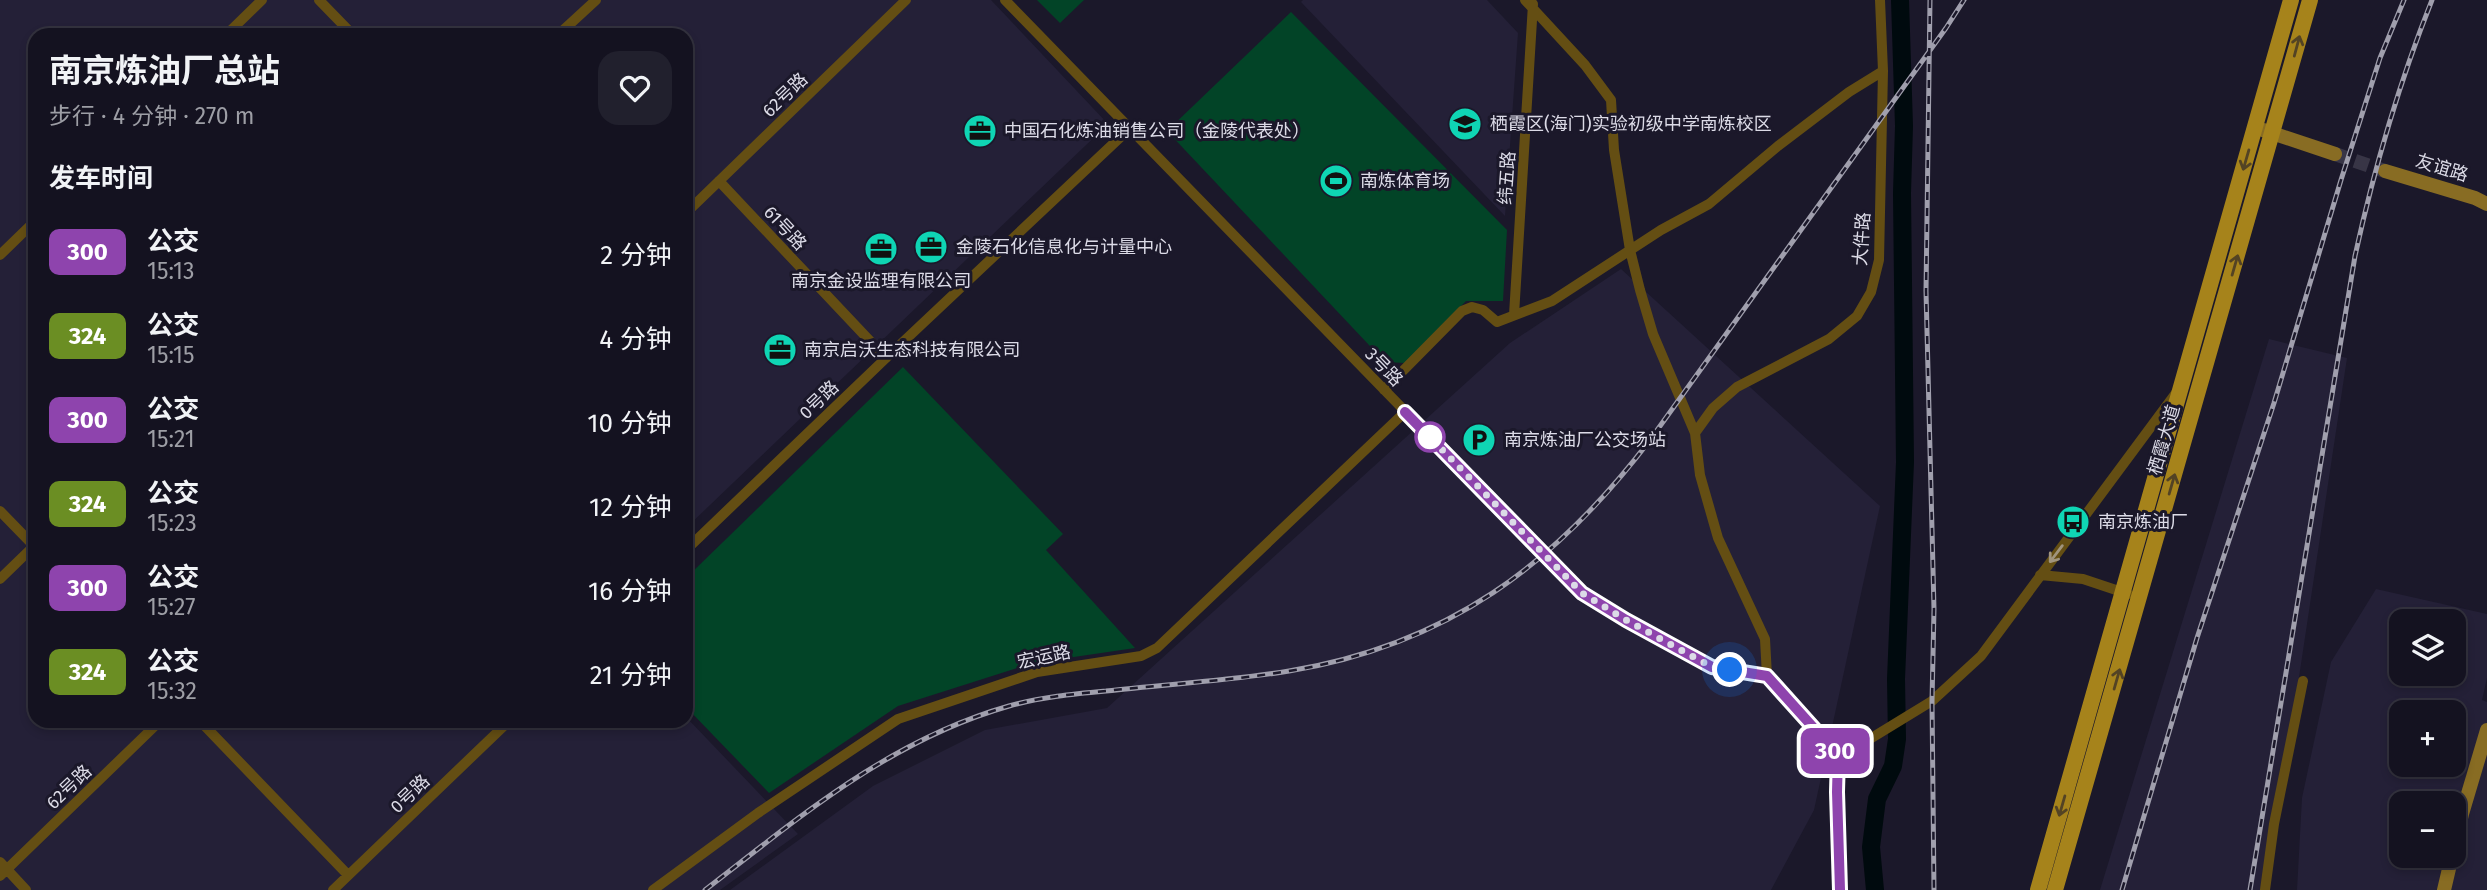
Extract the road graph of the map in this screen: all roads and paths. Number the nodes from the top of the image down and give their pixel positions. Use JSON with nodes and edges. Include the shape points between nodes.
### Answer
{"nodes":[{"id":1,"x":262,"y":0,"type":"edge"},
{"id":2,"x":319,"y":0,"type":"edge"},
{"id":3,"x":596,"y":0,"type":"edge"},
{"id":4,"x":906,"y":0,"type":"edge"},
{"id":5,"x":1005,"y":0,"type":"edge"},
{"id":6,"x":1880,"y":0,"type":"edge"},
{"id":7,"x":2291,"y":0,"type":"edge"},
{"id":8,"x":2310,"y":0,"type":"edge"},
{"id":9,"x":1530,"y":3,"type":"edge"},
{"id":10,"x":233,"y":28,"type":"edge"},
{"id":11,"x":346,"y":28,"type":"edge"},
{"id":12,"x":566,"y":28,"type":"edge"},
{"id":13,"x":1883,"y":71,"type":"junction"},
{"id":14,"x":2255,"y":128,"type":"junction"},
{"id":15,"x":1129,"y":129,"type":"junction"},
{"id":16,"x":2273,"y":133,"type":"junction"},
{"id":17,"x":2335,"y":154,"type":"tunnel mouth"},
{"id":18,"x":2385,"y":171,"type":"tunnel mouth"},
{"id":19,"x":719,"y":181,"type":"junction"},
{"id":20,"x":2487,"y":204,"type":"edge"},
{"id":21,"x":693,"y":206,"type":"edge"},
{"id":22,"x":28,"y":228,"type":"edge"},
{"id":23,"x":1630,"y":250,"type":"junction"},
{"id":24,"x":0,"y":255,"type":"edge"},
{"id":25,"x":1514,"y":315,"type":"junction"},
{"id":26,"x":886,"y":358,"type":"junction"},
{"id":27,"x":2185,"y":381,"type":"junction"},
{"id":28,"x":1384,"y":390,"type":"junction"},
{"id":29,"x":1405,"y":412,"type":"junction"},
{"id":30,"x":1695,"y":433,"type":"junction"},
{"id":31,"x":0,"y":511,"type":"edge"},
{"id":32,"x":28,"y":539,"type":"edge"},
{"id":33,"x":693,"y":543,"type":"edge"},
{"id":34,"x":28,"y":553,"type":"edge"},
{"id":35,"x":2040,"y":575,"type":"junction"},
{"id":36,"x":0,"y":579,"type":"edge"},
{"id":37,"x":2123,"y":593,"type":"junction"},
{"id":38,"x":2140,"y":597,"type":"junction"},
{"id":39,"x":1767,"y":676,"type":"junction"},
{"id":40,"x":2303,"y":681,"type":"dead end"},
{"id":41,"x":153,"y":728,"type":"edge"},
{"id":42,"x":207,"y":728,"type":"edge"},
{"id":43,"x":502,"y":728,"type":"edge"},
{"id":44,"x":2487,"y":730,"type":"edge"},
{"id":45,"x":1838,"y":755,"type":"junction"},
{"id":46,"x":2466,"y":806,"type":"edge"},
{"id":47,"x":2449,"y":868,"type":"edge"},
{"id":48,"x":2,"y":869,"type":"edge"},
{"id":49,"x":348,"y":875,"type":"junction"},
{"id":50,"x":26,"y":890,"type":"edge"},
{"id":51,"x":333,"y":890,"type":"edge"},
{"id":52,"x":653,"y":890,"type":"edge"},
{"id":53,"x":1840,"y":890,"type":"edge"},
{"id":54,"x":2038,"y":890,"type":"edge"},
{"id":55,"x":2055,"y":890,"type":"edge"},
{"id":56,"x":2265,"y":890,"type":"edge"},
{"id":57,"x":2444,"y":890,"type":"edge"}],
"edges":[{"from":1,"to":10,"type":"street"},
{"from":2,"to":11,"type":"street"},
{"from":3,"to":12,"type":"street"},
{"from":4,"to":19,"type":"street","name":"62号路"},
{"from":5,"to":15,"type":"street","name":"3号路"},
{"from":6,"to":13,"type":"street","name":"大件路"},
{"from":7,"to":14,"type":"main road","name":"栖霞大道"},
{"from":16,"to":8,"type":"main road","name":"栖霞大道","one_way":true},
{"from":9,"to":23,"type":"street","via":[[1611,100]]},
{"from":9,"to":25,"type":"street","name":"纬五路"},
{"from":13,"to":23,"type":"street","via":[[1778,146],[1709,204]]},
{"from":13,"to":30,"type":"street","name":"大件路","via":[[1879,260],[1871,292],[1857,316],[1829,339],[1737,387],[1713,408]]},
{"from":14,"to":16,"type":"street"},
{"from":14,"to":27,"type":"main road","name":"栖霞大道","one_way":true},
{"from":15,"to":26,"type":"street","name":"0号路"},
{"from":15,"to":28,"type":"street","name":"3号路"},
{"from":16,"to":17,"type":"street"},
{"from":38,"to":16,"type":"main road","name":"栖霞大道","one_way":true},
{"from":18,"to":20,"type":"street","name":"友谊路"},
{"from":19,"to":21,"type":"street","name":"62号路"},
{"from":19,"to":26,"type":"street","name":"61号路"},
{"from":22,"to":24,"type":"street"},
{"from":23,"to":25,"type":"street","via":[[1552,301]]},
{"from":23,"to":30,"type":"street","via":[[1653,334]]},
{"from":25,"to":28,"type":"street","via":[[1497,322],[1483,310],[1472,307],[1462,311]]},
{"from":26,"to":33,"type":"street","name":"0号路"},
{"from":27,"to":35,"type":"street","one_way":true},
{"from":27,"to":37,"type":"main road","name":"栖霞大道"},
{"from":28,"to":29,"type":"street","name":"3号路"},
{"from":29,"to":39,"type":"street","name":"3号路","via":[[1582,593],[1712,667]]},
{"from":29,"to":52,"type":"street","name":"宏运路","via":[[1157,648],[1141,656],[1037,672],[898,719]]},
{"from":30,"to":39,"type":"street","via":[[1700,475],[1718,538],[1765,639]]},
{"from":31,"to":32,"type":"street"},
{"from":34,"to":36,"type":"street"},
{"from":35,"to":37,"type":"street","via":[[2083,579]]},
{"from":35,"to":45,"type":"street","via":[[1981,656],[1932,701]]},
{"from":37,"to":38,"type":"street"},
{"from":37,"to":54,"type":"main road","name":"栖霞大道","one_way":true},
{"from":55,"to":38,"type":"main road","name":"栖霞大道","one_way":true},
{"from":39,"to":45,"type":"street"},
{"from":40,"to":56,"type":"street"},
{"from":41,"to":48,"type":"street","name":"62号路"},
{"from":42,"to":49,"type":"street"},
{"from":43,"to":49,"type":"street","name":"0号路"},
{"from":44,"to":46,"type":"street"},
{"from":45,"to":53,"type":"street"},
{"from":47,"to":57,"type":"street"},
{"from":48,"to":50,"type":"street"},
{"from":49,"to":51,"type":"street","name":"0号路"}]}
